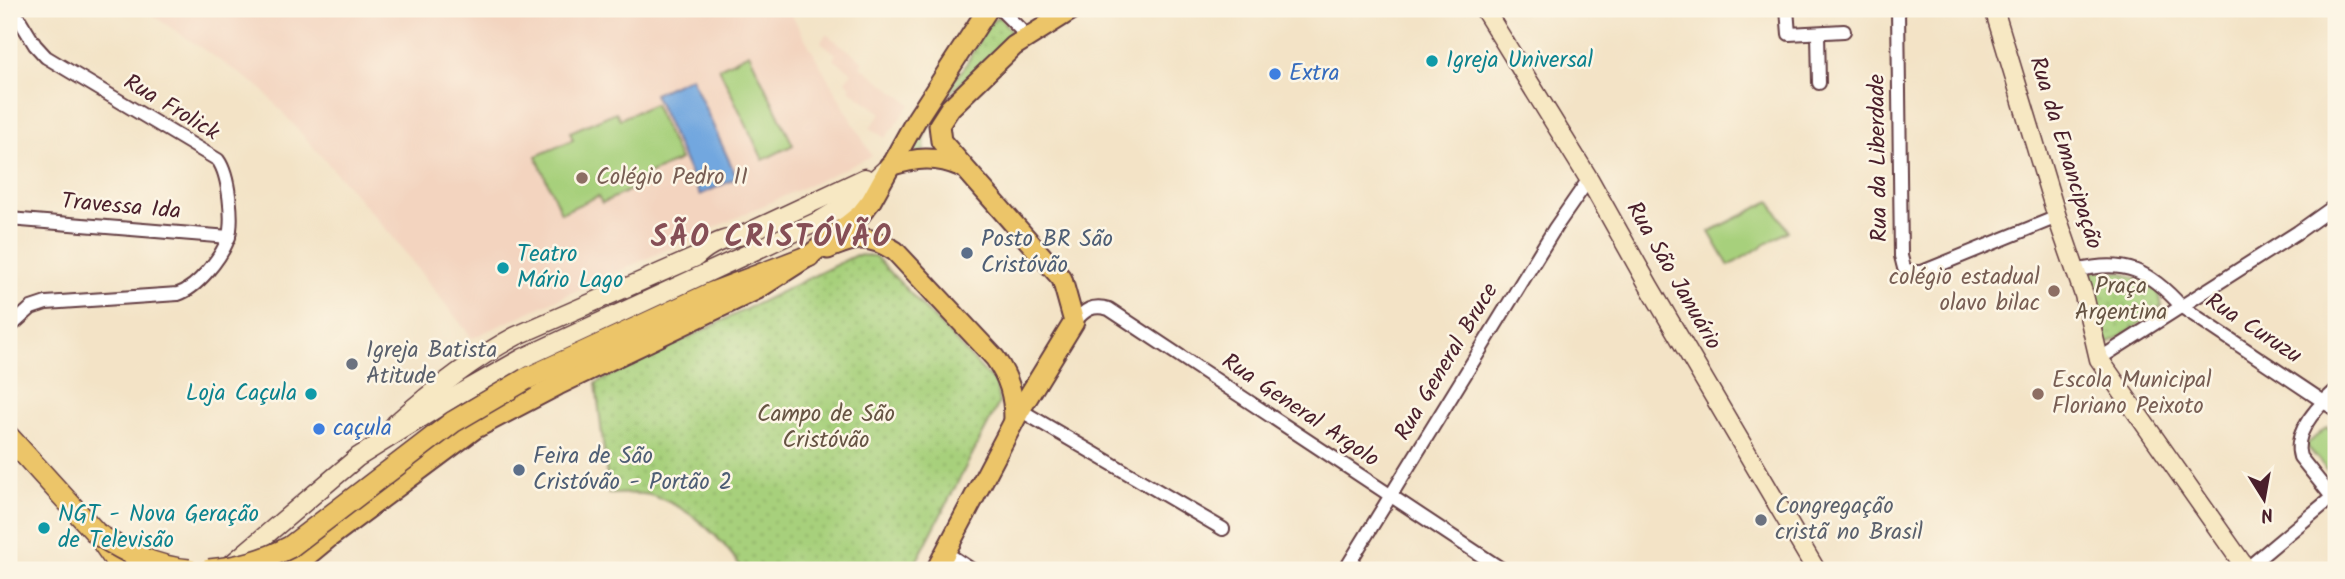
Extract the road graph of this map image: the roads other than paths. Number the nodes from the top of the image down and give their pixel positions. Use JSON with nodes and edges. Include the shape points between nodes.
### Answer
{"nodes":[{"id":1,"x":13,"y":9,"type":"edge"},
{"id":2,"x":988,"y":9,"type":"edge"},
{"id":3,"x":1000,"y":9,"type":"edge"},
{"id":4,"x":1073,"y":9,"type":"edge"},
{"id":5,"x":1484,"y":9,"type":"edge"},
{"id":6,"x":1787,"y":9,"type":"edge"},
{"id":7,"x":1898,"y":9,"type":"edge"},
{"id":8,"x":1994,"y":9,"type":"edge"},
{"id":9,"x":1844,"y":31,"type":"dead end"},
{"id":10,"x":1818,"y":33,"type":"junction"},
{"id":11,"x":1027,"y":36,"type":"junction"},
{"id":12,"x":1819,"y":83,"type":"dead end"},
{"id":13,"x":889,"y":166,"type":"junction"},
{"id":14,"x":963,"y":167,"type":"junction"},
{"id":15,"x":1589,"y":179,"type":"junction"},
{"id":16,"x":2336,"y":205,"type":"edge"},
{"id":17,"x":2057,"y":217,"type":"junction"},
{"id":18,"x":9,"y":219,"type":"edge"},
{"id":19,"x":229,"y":237,"type":"junction"},
{"id":20,"x":810,"y":256,"type":"junction"},
{"id":21,"x":2076,"y":271,"type":"junction"},
{"id":22,"x":2182,"y":307,"type":"junction"},
{"id":23,"x":1074,"y":323,"type":"junction"},
{"id":24,"x":9,"y":328,"type":"edge"},
{"id":25,"x":2099,"y":359,"type":"junction"},
{"id":26,"x":2336,"y":390,"type":"edge"},
{"id":27,"x":2324,"y":401,"type":"junction"},
{"id":28,"x":2336,"y":410,"type":"edge"},
{"id":29,"x":1017,"y":415,"type":"junction"},
{"id":30,"x":9,"y":424,"type":"edge"},
{"id":31,"x":9,"y":438,"type":"edge"},
{"id":32,"x":2334,"y":495,"type":"edge"},
{"id":33,"x":1390,"y":496,"type":"junction"},
{"id":34,"x":1223,"y":529,"type":"dead end"},
{"id":35,"x":99,"y":538,"type":"junction"},
{"id":36,"x":945,"y":552,"type":"junction"},
{"id":37,"x":108,"y":570,"type":"edge"},
{"id":38,"x":119,"y":570,"type":"edge"},
{"id":39,"x":143,"y":570,"type":"edge"},
{"id":40,"x":189,"y":570,"type":"edge"},
{"id":41,"x":209,"y":570,"type":"edge"},
{"id":42,"x":225,"y":570,"type":"edge"},
{"id":43,"x":290,"y":570,"type":"edge"},
{"id":44,"x":936,"y":570,"type":"edge"},
{"id":45,"x":972,"y":570,"type":"edge"},
{"id":46,"x":1345,"y":570,"type":"edge"},
{"id":47,"x":1503,"y":570,"type":"edge"},
{"id":48,"x":1816,"y":570,"type":"edge"},
{"id":49,"x":2246,"y":570,"type":"edge"}],
"edges":[{"from":1,"to":19,"type":"street","name":"Rua Frolick","via":[[46,57],[218,160],[226,178]]},
{"from":2,"to":13,"type":"main road"},
{"from":3,"to":11,"type":"street"},
{"from":4,"to":11,"type":"main road"},
{"from":5,"to":15,"type":"street","name":"Rua São Januário"},
{"from":6,"to":10,"type":"street","via":[[1789,34]]},
{"from":7,"to":17,"type":"street","name":"Rua da Liberdade","via":[[1904,268],[1922,272]]},
{"from":8,"to":17,"type":"street","name":"Rua da Emancipação"},
{"from":9,"to":10,"type":"street"},
{"from":10,"to":12,"type":"street"},
{"from":11,"to":14,"type":"main road","via":[[941,119],[941,141]]},
{"from":13,"to":14,"type":"main road","via":[[925,158],[946,159]]},
{"from":13,"to":20,"type":"main road","via":[[860,215]]},
{"from":13,"to":42,"type":"street","via":[[494,348],[440,385]]},
{"from":14,"to":23,"type":"main road","via":[[1062,279]]},
{"from":15,"to":33,"type":"street","name":"Rua General Bruce"},
{"from":15,"to":48,"type":"street","name":"Rua São Januário"},
{"from":16,"to":22,"type":"street"},
{"from":17,"to":21,"type":"street","name":"Rua da Emancipação"},
{"from":18,"to":19,"type":"street","name":"Travessa Ida"},
{"from":19,"to":24,"type":"street","via":[[197,284],[186,291],[46,303],[31,308]]},
{"from":20,"to":29,"type":"main road","via":[[865,238],[895,251],[995,358],[1006,374]]},
{"from":20,"to":41,"type":"highway","bridge":true,"via":[[712,293],[526,379],[453,422],[290,547],[262,561]]},
{"from":20,"to":43,"type":"main road","via":[[756,290],[476,428]]},
{"from":21,"to":22,"type":"street","via":[[2101,264],[2130,268],[2157,282]]},
{"from":21,"to":25,"type":"street"},
{"from":22,"to":25,"type":"street"},
{"from":22,"to":27,"type":"street","name":"Rua Curuzu"},
{"from":23,"to":29,"type":"main road"},
{"from":23,"to":33,"type":"street","name":"Rua General Argolo","via":[[1090,308],[1109,309]]},
{"from":25,"to":49,"type":"street"},
{"from":26,"to":27,"type":"street"},
{"from":27,"to":28,"type":"street","name":"Rua Curuzu"},
{"from":27,"to":32,"type":"street","via":[[2300,434],[2298,449]]},
{"from":29,"to":34,"type":"street"},
{"from":29,"to":36,"type":"main road"},
{"from":30,"to":39,"type":"street"},
{"from":31,"to":35,"type":"highway"},
{"from":32,"to":49,"type":"street"},
{"from":33,"to":46,"type":"street","name":"Rua General Bruce"},
{"from":33,"to":47,"type":"street","name":"Rua General Argolo"},
{"from":35,"to":37,"type":"highway"},
{"from":35,"to":38,"type":"highway"},
{"from":35,"to":40,"type":"highway","bridge":true,"via":[[143,561]]},
{"from":36,"to":44,"type":"main road"},
{"from":36,"to":45,"type":"street"}]}
